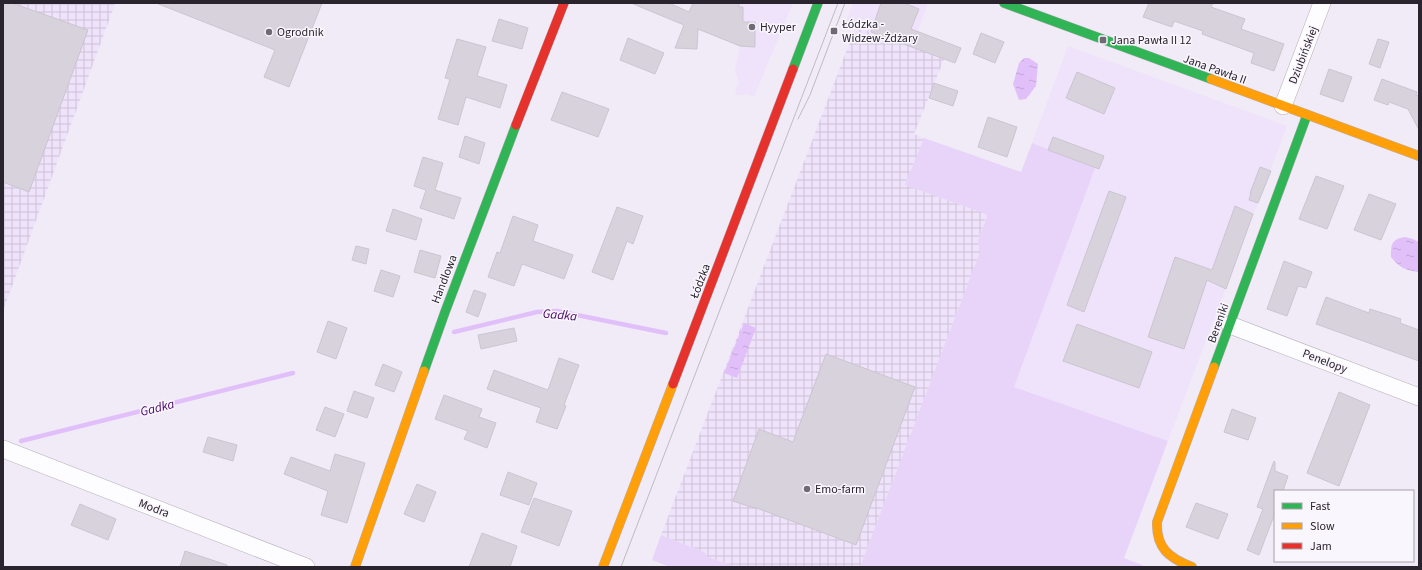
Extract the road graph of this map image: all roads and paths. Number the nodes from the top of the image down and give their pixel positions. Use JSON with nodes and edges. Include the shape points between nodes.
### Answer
{"nodes":[{"id":1,"x":564,"y":3,"type":"edge"},
{"id":2,"x":818,"y":3,"type":"edge"},
{"id":3,"x":1004,"y":3,"type":"edge"},
{"id":4,"x":1322,"y":3,"type":"edge"},
{"id":5,"x":1283,"y":106,"type":"junction"},
{"id":6,"x":1307,"y":115,"type":"junction"},
{"id":7,"x":1419,"y":156,"type":"edge"},
{"id":8,"x":1230,"y":324,"type":"junction"},
{"id":9,"x":1419,"y":396,"type":"edge"},
{"id":10,"x":3,"y":449,"type":"edge"},
{"id":11,"x":306,"y":567,"type":"edge"},
{"id":12,"x":355,"y":567,"type":"edge"},
{"id":13,"x":603,"y":567,"type":"edge"},
{"id":14,"x":1192,"y":567,"type":"edge"}],
"edges":[{"from":1,"to":12,"type":"street","name":"Handlowa","via":[[445,312]]},
{"from":2,"to":13,"type":"street","name":"Łódzka"},
{"from":3,"to":5,"type":"street","name":"Jana Pawła II"},
{"from":4,"to":5,"type":"street","name":"Dziubińskiej"},
{"from":5,"to":6,"type":"street","name":"Jana Pawła II"},
{"from":6,"to":7,"type":"street","name":"Jana Pawła II"},
{"from":6,"to":8,"type":"street","name":"Bereniki"},
{"from":8,"to":9,"type":"street","name":"Penelopy"},
{"from":8,"to":14,"type":"street","name":"Bereniki","via":[[1158,515],[1158,540],[1168,554]]},
{"from":10,"to":11,"type":"street","name":"Modra"}]}
